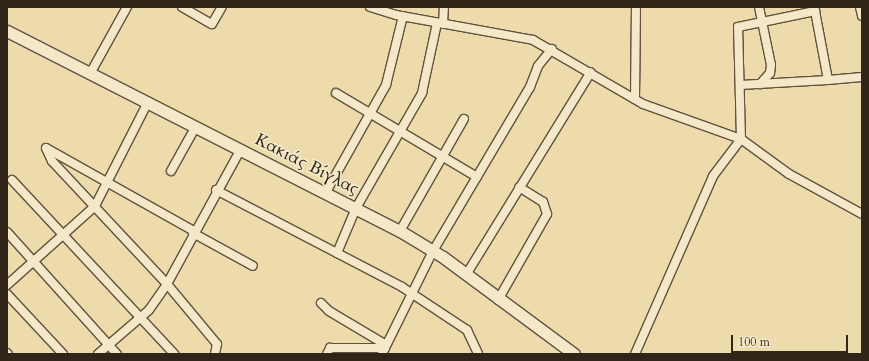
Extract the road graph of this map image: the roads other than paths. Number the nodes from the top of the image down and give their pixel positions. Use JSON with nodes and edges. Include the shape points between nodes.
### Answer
{"nodes":[{"id":1,"x":127,"y":7,"type":"edge"},
{"id":2,"x":182,"y":7,"type":"edge"},
{"id":3,"x":222,"y":7,"type":"edge"},
{"id":4,"x":370,"y":7,"type":"edge"},
{"id":5,"x":444,"y":7,"type":"edge"},
{"id":6,"x":636,"y":7,"type":"edge"},
{"id":7,"x":760,"y":7,"type":"edge"},
{"id":8,"x":860,"y":7,"type":"edge"},
{"id":9,"x":815,"y":9,"type":"edge"},
{"id":10,"x":403,"y":16,"type":"junction"},
{"id":11,"x":862,"y":16,"type":"edge"},
{"id":12,"x":763,"y":22,"type":"junction"},
{"id":13,"x":440,"y":23,"type":"junction"},
{"id":14,"x":7,"y":31,"type":"edge"},
{"id":15,"x":552,"y":49,"type":"junction"},
{"id":16,"x":91,"y":72,"type":"junction"},
{"id":17,"x":591,"y":72,"type":"junction"},
{"id":18,"x":862,"y":77,"type":"edge"},
{"id":19,"x":828,"y":80,"type":"junction"},
{"id":20,"x":760,"y":84,"type":"junction"},
{"id":21,"x":740,"y":85,"type":"junction"},
{"id":22,"x":336,"y":93,"type":"dead end"},
{"id":23,"x":635,"y":99,"type":"junction"},
{"id":24,"x":148,"y":102,"type":"junction"},
{"id":25,"x":371,"y":112,"type":"junction"},
{"id":26,"x":464,"y":118,"type":"dead end"},
{"id":27,"x":196,"y":126,"type":"junction"},
{"id":28,"x":400,"y":130,"type":"junction"},
{"id":29,"x":741,"y":140,"type":"junction"},
{"id":30,"x":241,"y":149,"type":"junction"},
{"id":31,"x":442,"y":156,"type":"junction"},
{"id":32,"x":171,"y":171,"type":"dead end"},
{"id":33,"x":477,"y":177,"type":"junction"},
{"id":34,"x":12,"y":180,"type":"dead end"},
{"id":35,"x":106,"y":183,"type":"junction"},
{"id":36,"x":519,"y":187,"type":"junction"},
{"id":37,"x":216,"y":190,"type":"junction"},
{"id":38,"x":326,"y":192,"type":"junction"},
{"id":39,"x":95,"y":206,"type":"junction"},
{"id":40,"x":356,"y":208,"type":"junction"},
{"id":41,"x":862,"y":214,"type":"edge"},
{"id":42,"x":400,"y":231,"type":"junction"},
{"id":43,"x":7,"y":232,"type":"edge"},
{"id":44,"x":194,"y":232,"type":"junction"},
{"id":45,"x":64,"y":234,"type":"junction"},
{"id":46,"x":433,"y":251,"type":"junction"},
{"id":47,"x":338,"y":253,"type":"junction"},
{"id":48,"x":33,"y":261,"type":"junction"},
{"id":49,"x":253,"y":266,"type":"dead end"},
{"id":50,"x":466,"y":275,"type":"junction"},
{"id":51,"x":167,"y":284,"type":"junction"},
{"id":52,"x":7,"y":285,"type":"edge"},
{"id":53,"x":7,"y":294,"type":"edge"},
{"id":54,"x":412,"y":294,"type":"junction"},
{"id":55,"x":498,"y":300,"type":"junction"},
{"id":56,"x":321,"y":303,"type":"dead end"},
{"id":57,"x":139,"y":319,"type":"junction"},
{"id":58,"x":109,"y":345,"type":"junction"},
{"id":59,"x":384,"y":349,"type":"edge"},
{"id":60,"x":63,"y":354,"type":"edge"},
{"id":61,"x":98,"y":354,"type":"edge"},
{"id":62,"x":117,"y":354,"type":"edge"},
{"id":63,"x":174,"y":354,"type":"edge"},
{"id":64,"x":215,"y":354,"type":"edge"},
{"id":65,"x":327,"y":354,"type":"edge"},
{"id":66,"x":478,"y":354,"type":"edge"},
{"id":67,"x":574,"y":354,"type":"edge"},
{"id":68,"x":635,"y":354,"type":"edge"}],
"edges":[{"from":1,"to":16,"type":"street"},
{"from":2,"to":3,"type":"street","via":[[212,24]]},
{"from":4,"to":10,"type":"street"},
{"from":5,"to":13,"type":"street"},
{"from":6,"to":23,"type":"street"},
{"from":7,"to":12,"type":"street"},
{"from":8,"to":11,"type":"street"},
{"from":9,"to":12,"type":"street"},
{"from":9,"to":19,"type":"street"},
{"from":10,"to":13,"type":"street"},
{"from":10,"to":25,"type":"street","via":[[386,85]]},
{"from":12,"to":20,"type":"street","via":[[771,65],[770,74]]},
{"from":12,"to":21,"type":"street","via":[[738,27]]},
{"from":13,"to":15,"type":"street","via":[[533,40]]},
{"from":13,"to":28,"type":"street","via":[[422,93]]},
{"from":14,"to":16,"type":"street","name":"Κακιάς Βίγλας"},
{"from":15,"to":17,"type":"street"},
{"from":15,"to":33,"type":"street","via":[[538,66],[530,87]]},
{"from":16,"to":24,"type":"street","name":"Κακιάς Βίγλας"},
{"from":17,"to":23,"type":"street"},
{"from":17,"to":36,"type":"street"},
{"from":18,"to":19,"type":"street"},
{"from":19,"to":20,"type":"street"},
{"from":20,"to":21,"type":"street"},
{"from":21,"to":29,"type":"street"},
{"from":22,"to":25,"type":"street"},
{"from":23,"to":29,"type":"street"},
{"from":24,"to":27,"type":"street","name":"Κακιάς Βίγλας"},
{"from":24,"to":35,"type":"street"},
{"from":25,"to":28,"type":"street"},
{"from":25,"to":38,"type":"street"},
{"from":26,"to":31,"type":"street"},
{"from":27,"to":30,"type":"street","name":"Κακιάς Βίγλας"},
{"from":27,"to":32,"type":"street"},
{"from":28,"to":31,"type":"street"},
{"from":28,"to":40,"type":"street"},
{"from":29,"to":41,"type":"street","via":[[789,174]]},
{"from":29,"to":68,"type":"street","via":[[713,176]]},
{"from":30,"to":37,"type":"street"},
{"from":30,"to":38,"type":"street","name":"Κακιάς Βίγλας"},
{"from":31,"to":33,"type":"street"},
{"from":31,"to":42,"type":"street"},
{"from":33,"to":46,"type":"street"},
{"from":34,"to":45,"type":"street"},
{"from":35,"to":39,"type":"street"},
{"from":35,"to":39,"type":"street","via":[[46,148],[52,161]]},
{"from":35,"to":44,"type":"street"},
{"from":36,"to":50,"type":"street"},
{"from":36,"to":55,"type":"street","via":[[543,202],[547,214]]},
{"from":37,"to":44,"type":"street"},
{"from":37,"to":47,"type":"street"},
{"from":38,"to":40,"type":"street","name":"Κακιάς Βίγλας"},
{"from":39,"to":45,"type":"street"},
{"from":39,"to":51,"type":"street"},
{"from":40,"to":42,"type":"street","name":"Κακιάς Βίγλας"},
{"from":40,"to":47,"type":"street"},
{"from":42,"to":46,"type":"street","name":"Κακιάς Βίγλας"},
{"from":43,"to":48,"type":"street"},
{"from":44,"to":49,"type":"street"},
{"from":44,"to":51,"type":"street"},
{"from":45,"to":48,"type":"street"},
{"from":45,"to":57,"type":"street"},
{"from":46,"to":50,"type":"street","name":"Κακιάς Βίγλας"},
{"from":46,"to":54,"type":"street"},
{"from":47,"to":54,"type":"street"},
{"from":48,"to":52,"type":"street"},
{"from":48,"to":58,"type":"street"},
{"from":50,"to":55,"type":"street","name":"Κακιάς Βίγλας"},
{"from":51,"to":57,"type":"street"},
{"from":51,"to":64,"type":"street","via":[[214,339],[217,344]]},
{"from":53,"to":60,"type":"street"},
{"from":54,"to":59,"type":"street"},
{"from":54,"to":66,"type":"street","via":[[467,330]]},
{"from":55,"to":67,"type":"street","name":"Κακιάς Βίγλας"},
{"from":56,"to":59,"type":"street"},
{"from":57,"to":58,"type":"street"},
{"from":57,"to":63,"type":"street"},
{"from":58,"to":61,"type":"street"},
{"from":58,"to":62,"type":"street"},
{"from":59,"to":65,"type":"street","via":[[330,348]]}]}
